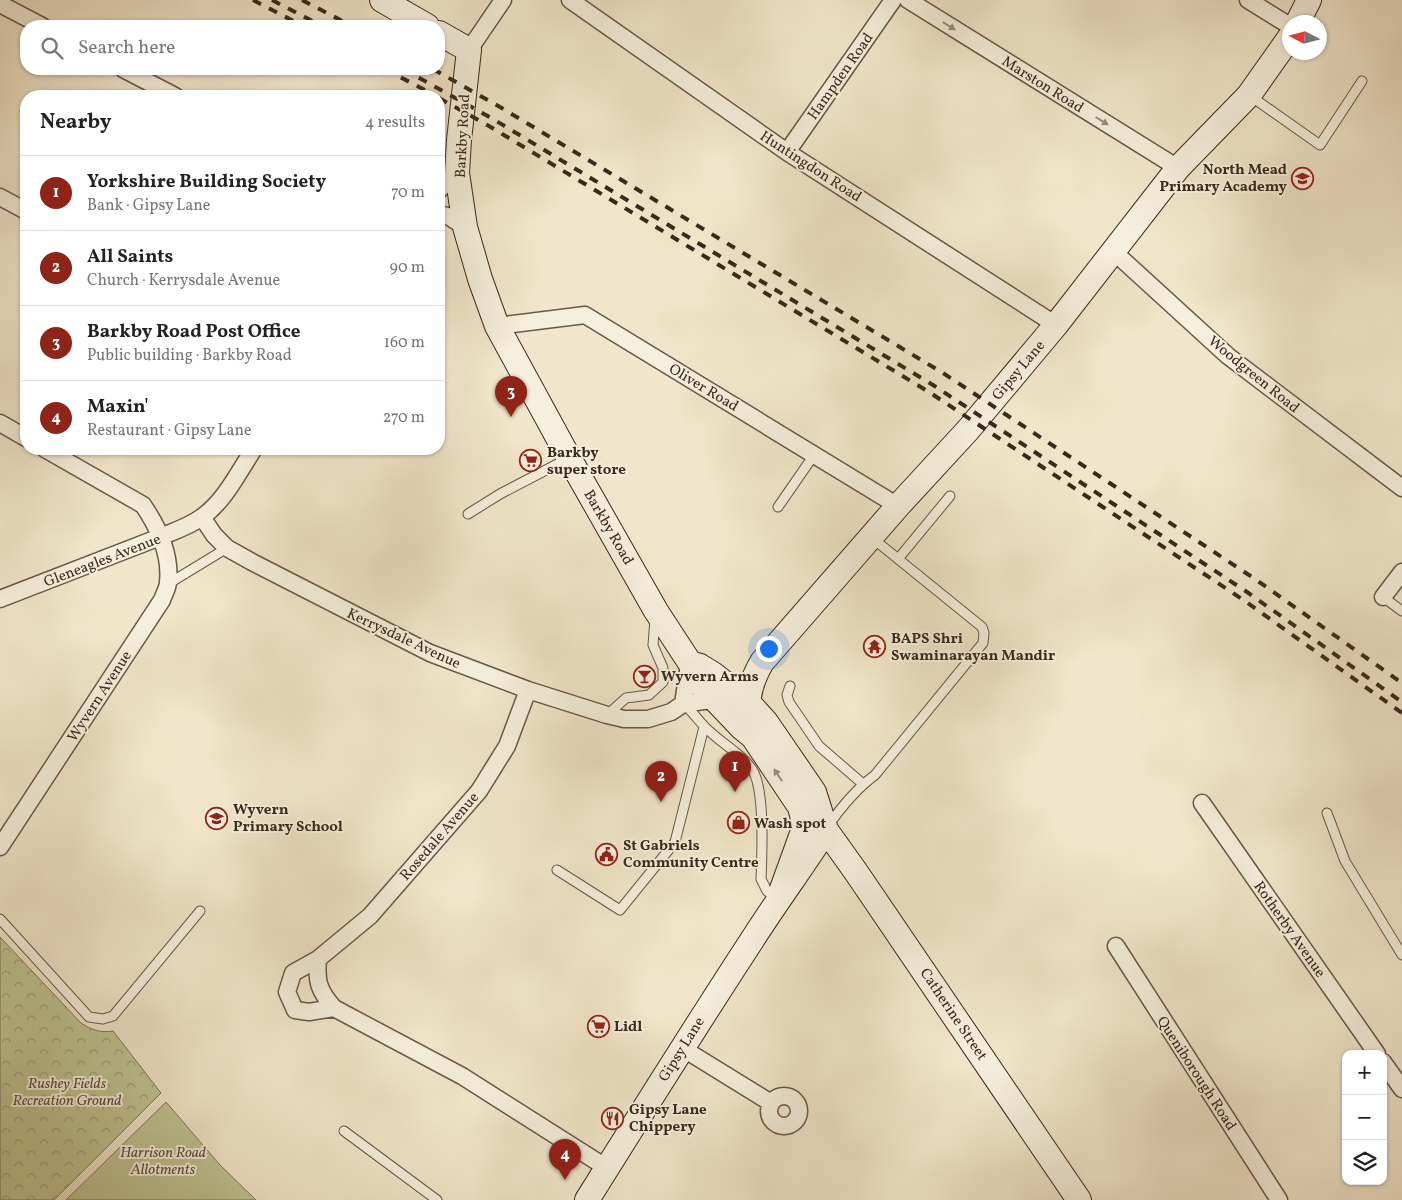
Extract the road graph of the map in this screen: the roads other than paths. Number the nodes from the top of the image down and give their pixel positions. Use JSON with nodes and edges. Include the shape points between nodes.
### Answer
{"nodes":[{"id":1,"x":382,"y":0,"type":"edge"},
{"id":2,"x":503,"y":0,"type":"edge"},
{"id":3,"x":570,"y":0,"type":"edge"},
{"id":4,"x":893,"y":0,"type":"edge"},
{"id":5,"x":908,"y":0,"type":"edge"},
{"id":6,"x":1248,"y":0,"type":"edge"},
{"id":7,"x":1309,"y":0,"type":"edge"},
{"id":8,"x":0,"y":4,"type":"edge"},
{"id":9,"x":1302,"y":15,"type":"edge"},
{"id":10,"x":31,"y":20,"type":"edge"},
{"id":11,"x":417,"y":20,"type":"edge"},
{"id":12,"x":1282,"y":21,"type":"edge"},
{"id":13,"x":445,"y":36,"type":"edge"},
{"id":14,"x":1282,"y":48,"type":"edge"},
{"id":15,"x":469,"y":50,"type":"junction"},
{"id":16,"x":135,"y":75,"type":"edge"},
{"id":17,"x":1362,"y":81,"type":"dead end"},
{"id":18,"x":163,"y":90,"type":"edge"},
{"id":19,"x":1250,"y":96,"type":"junction"},
{"id":20,"x":787,"y":152,"type":"junction"},
{"id":21,"x":1178,"y":168,"type":"junction"},
{"id":22,"x":457,"y":174,"type":"junction"},
{"id":23,"x":445,"y":185,"type":"edge"},
{"id":24,"x":0,"y":197,"type":"edge"},
{"id":25,"x":20,"y":208,"type":"edge"},
{"id":26,"x":445,"y":215,"type":"edge"},
{"id":27,"x":465,"y":227,"type":"junction"},
{"id":28,"x":1113,"y":251,"type":"junction"},
{"id":29,"x":1056,"y":325,"type":"junction"},
{"id":30,"x":497,"y":326,"type":"junction"},
{"id":31,"x":0,"y":423,"type":"edge"},
{"id":32,"x":20,"y":435,"type":"edge"},
{"id":33,"x":56,"y":455,"type":"edge"},
{"id":34,"x":250,"y":455,"type":"edge"},
{"id":35,"x":814,"y":455,"type":"junction"},
{"id":36,"x":569,"y":458,"type":"junction"},
{"id":37,"x":1402,"y":488,"type":"edge"},
{"id":38,"x":950,"y":496,"type":"dead end"},
{"id":39,"x":898,"y":506,"type":"junction"},
{"id":40,"x":778,"y":507,"type":"dead end"},
{"id":41,"x":468,"y":514,"type":"dead end"},
{"id":42,"x":202,"y":517,"type":"junction"},
{"id":43,"x":871,"y":536,"type":"junction"},
{"id":44,"x":160,"y":537,"type":"junction"},
{"id":45,"x":227,"y":548,"type":"junction"},
{"id":46,"x":898,"y":559,"type":"junction"},
{"id":47,"x":1402,"y":572,"type":"edge"},
{"id":48,"x":168,"y":584,"type":"junction"},
{"id":49,"x":1383,"y":597,"type":"joint"},
{"id":50,"x":0,"y":599,"type":"edge"},
{"id":51,"x":1402,"y":610,"type":"edge"},
{"id":52,"x":656,"y":611,"type":"junction"},
{"id":53,"x":690,"y":663,"type":"junction"},
{"id":54,"x":758,"y":668,"type":"junction"},
{"id":55,"x":713,"y":674,"type":"junction"},
{"id":56,"x":790,"y":686,"type":"dead end"},
{"id":57,"x":528,"y":690,"type":"junction"},
{"id":58,"x":747,"y":701,"type":"junction"},
{"id":59,"x":715,"y":702,"type":"junction"},
{"id":60,"x":684,"y":704,"type":"junction"},
{"id":61,"x":607,"y":715,"type":"junction"},
{"id":62,"x":704,"y":726,"type":"junction"},
{"id":63,"x":753,"y":737,"type":"junction"},
{"id":64,"x":863,"y":784,"type":"junction"},
{"id":65,"x":1202,"y":803,"type":"dead end"},
{"id":66,"x":800,"y":807,"type":"junction"},
{"id":67,"x":1327,"y":813,"type":"dead end"},
{"id":68,"x":826,"y":830,"type":"junction"},
{"id":69,"x":0,"y":847,"type":"edge"},
{"id":70,"x":557,"y":870,"type":"dead end"},
{"id":71,"x":800,"y":871,"type":"junction"},
{"id":72,"x":856,"y":872,"type":"junction"},
{"id":73,"x":778,"y":900,"type":"junction"},
{"id":74,"x":200,"y":911,"type":"dead end"},
{"id":75,"x":0,"y":919,"type":"edge"},
{"id":76,"x":1116,"y":946,"type":"dead end"},
{"id":77,"x":1402,"y":955,"type":"edge"},
{"id":78,"x":318,"y":959,"type":"junction"},
{"id":79,"x":334,"y":1008,"type":"junction"},
{"id":80,"x":682,"y":1048,"type":"junction"},
{"id":81,"x":1374,"y":1050,"type":"edge"},
{"id":82,"x":1387,"y":1068,"type":"edge"},
{"id":83,"x":1402,"y":1089,"type":"edge"},
{"id":84,"x":772,"y":1102,"type":"dead end"},
{"id":85,"x":344,"y":1131,"type":"dead end"},
{"id":86,"x":607,"y":1168,"type":"junction"},
{"id":87,"x":437,"y":1200,"type":"edge"},
{"id":88,"x":587,"y":1200,"type":"edge"},
{"id":89,"x":1079,"y":1200,"type":"edge"},
{"id":90,"x":1279,"y":1200,"type":"edge"}],
"edges":[{"from":1,"to":11,"type":"street"},
{"from":2,"to":15,"type":"street"},
{"from":3,"to":20,"type":"street","name":"Huntingdon Road"},
{"from":4,"to":20,"type":"street","name":"Hampden Road"},
{"from":5,"to":21,"type":"street","name":"Marston Road","one_way":true},
{"from":6,"to":12,"type":"street"},
{"from":7,"to":9,"type":"street"},
{"from":8,"to":10,"type":"street"},
{"from":13,"to":15,"type":"street"},
{"from":14,"to":19,"type":"street","name":"Gipsy Lane"},
{"from":15,"to":22,"type":"street","name":"Barkby Road"},
{"from":16,"to":18,"type":"street"},
{"from":17,"to":19,"type":"lane","via":[[1320,145]]},
{"from":19,"to":21,"type":"street","name":"Gipsy Lane"},
{"from":20,"to":29,"type":"street","name":"Huntingdon Road"},
{"from":21,"to":28,"type":"street","name":"Gipsy Lane"},
{"from":22,"to":23,"type":"street"},
{"from":22,"to":27,"type":"street","name":"Barkby Road"},
{"from":24,"to":25,"type":"street"},
{"from":26,"to":27,"type":"street"},
{"from":27,"to":30,"type":"street","name":"Barkby Road"},
{"from":28,"to":29,"type":"street","name":"Gipsy Lane"},
{"from":28,"to":37,"type":"street","name":"Woodgreen Road","via":[[1228,356]]},
{"from":29,"to":39,"type":"street","name":"Gipsy Lane","via":[[968,430]]},
{"from":30,"to":35,"type":"street","name":"Oliver Road","via":[[585,315]]},
{"from":30,"to":36,"type":"street","name":"Barkby Road"},
{"from":31,"to":32,"type":"street"},
{"from":33,"to":44,"type":"street","via":[[144,505]]},
{"from":34,"to":42,"type":"street","via":[[213,508]]},
{"from":35,"to":39,"type":"street","name":"Oliver Road"},
{"from":35,"to":40,"type":"lane"},
{"from":36,"to":41,"type":"lane"},
{"from":36,"to":52,"type":"street","name":"Barkby Road"},
{"from":38,"to":46,"type":"lane"},
{"from":39,"to":43,"type":"street","name":"Gipsy Lane"},
{"from":42,"to":44,"type":"street","name":"Gleneagles Avenue"},
{"from":42,"to":45,"type":"street","name":"Kerrysdale Avenue"},
{"from":43,"to":46,"type":"lane"},
{"from":43,"to":54,"type":"street","name":"Gipsy Lane"},
{"from":44,"to":48,"type":"street","name":"Wyvern Avenue","via":[[168,567]]},
{"from":44,"to":50,"type":"street","name":"Gleneagles Avenue"},
{"from":45,"to":48,"type":"lane"},
{"from":45,"to":57,"type":"street","name":"Kerrysdale Avenue","via":[[430,653]]},
{"from":46,"to":64,"type":"lane","via":[[982,627],[984,638],[875,775]]},
{"from":47,"to":49,"type":"street"},
{"from":48,"to":69,"type":"street","name":"Wyvern Avenue","via":[[162,600]]},
{"from":49,"to":51,"type":"lane"},
{"from":52,"to":53,"type":"street","name":"Barkby Road"},
{"from":52,"to":61,"type":"lane","via":[[653,645],[663,668],[663,682],[649,695],[626,698]]},
{"from":53,"to":55,"type":"street"},
{"from":53,"to":59,"type":"street","name":"Barkby Road","via":[[700,684]]},
{"from":53,"to":60,"type":"street"},
{"from":54,"to":55,"type":"street","via":[[741,673]]},
{"from":54,"to":58,"type":"street","name":"Gipsy Lane"},
{"from":55,"to":58,"type":"street"},
{"from":56,"to":64,"type":"lane","via":[[789,702],[819,746]]},
{"from":57,"to":61,"type":"street","name":"Kerrysdale Avenue"},
{"from":57,"to":78,"type":"street","name":"Rosedale Avenue","via":[[507,746],[479,791],[370,916]]},
{"from":58,"to":59,"type":"street","name":"Kerrysdale Avenue"},
{"from":58,"to":63,"type":"street","name":"Gipsy Lane"},
{"from":58,"to":68,"type":"street","via":[[766,722],[814,792]]},
{"from":59,"to":60,"type":"street","name":"Kerrysdale Avenue"},
{"from":59,"to":63,"type":"street","name":"Barkby Road"},
{"from":60,"to":61,"type":"street","name":"Kerrysdale Avenue","via":[[648,719]]},
{"from":60,"to":62,"type":"lane"},
{"from":62,"to":70,"type":"lane","via":[[675,842],[620,910]]},
{"from":62,"to":73,"type":"lane","via":[[743,758],[754,772],[760,793],[761,879],[767,891]]},
{"from":66,"to":63,"type":"street","name":"Gipsy Lane","one_way":true},
{"from":64,"to":68,"type":"lane","via":[[845,802]]},
{"from":65,"to":81,"type":"street","name":"Rotherby Avenue"},
{"from":66,"to":68,"type":"street"},
{"from":66,"to":73,"type":"street","name":"Gipsy Lane","via":[[803,831]]},
{"from":67,"to":77,"type":"lane","via":[[1345,861]]},
{"from":68,"to":71,"type":"street","name":"Gipsy Lane"},
{"from":68,"to":72,"type":"street","name":"Catherine Street"},
{"from":71,"to":72,"type":"street","via":[[817,863],[834,863]]},
{"from":71,"to":73,"type":"street","name":"Gipsy Lane"},
{"from":72,"to":89,"type":"street","name":"Catherine Street"},
{"from":73,"to":80,"type":"street","name":"Gipsy Lane","via":[[705,1005]]},
{"from":74,"to":75,"type":"lane","via":[[113,1016],[103,1019],[89,1017]]},
{"from":76,"to":90,"type":"street","name":"Queniborough Road"},
{"from":78,"to":79,"type":"street","via":[[316,978],[325,998]]},
{"from":78,"to":79,"type":"street","name":"Rosedale Avenue","via":[[293,973],[287,992],[295,1010],[309,1012]]},
{"from":79,"to":86,"type":"street","via":[[462,1076]]},
{"from":80,"to":84,"type":"street"},
{"from":80,"to":86,"type":"street","name":"Gipsy Lane"},
{"from":82,"to":83,"type":"street"},
{"from":85,"to":87,"type":"lane"},
{"from":86,"to":88,"type":"street","name":"Gipsy Lane"}]}
